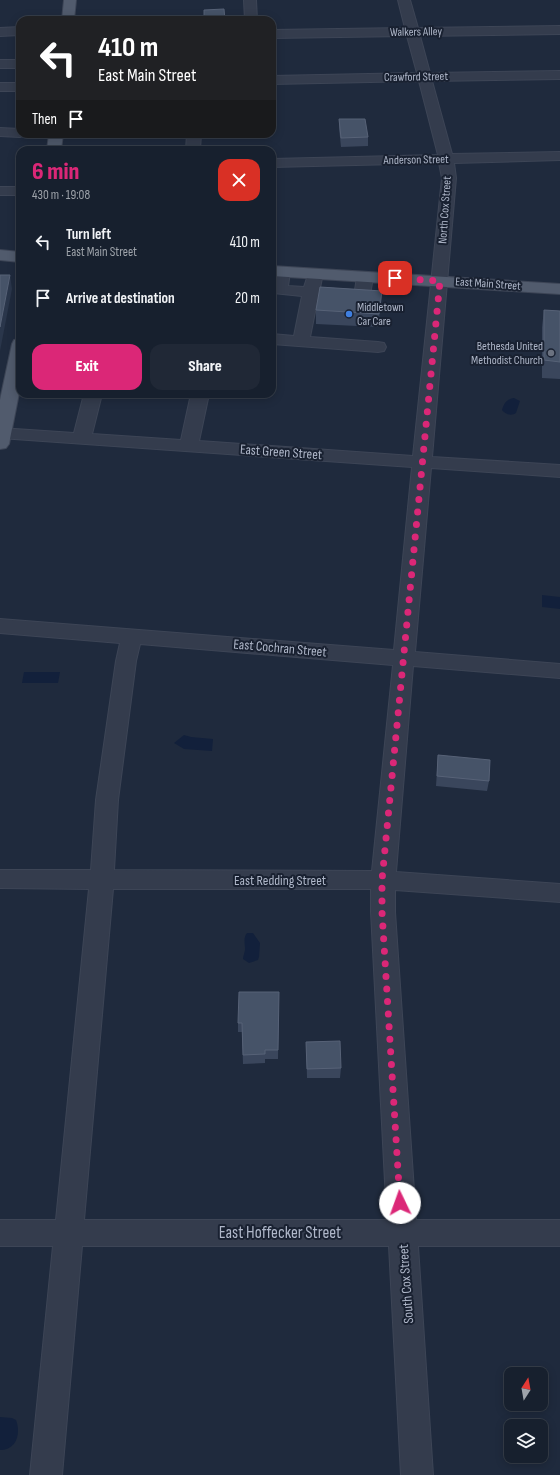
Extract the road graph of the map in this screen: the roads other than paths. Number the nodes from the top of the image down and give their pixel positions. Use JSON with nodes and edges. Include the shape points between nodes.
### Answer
{"nodes":[{"id":1,"x":70,"y":0,"type":"edge"},
{"id":2,"x":250,"y":0,"type":"edge"},
{"id":3,"x":404,"y":0,"type":"edge"},
{"id":4,"x":68,"y":16,"type":"edge"},
{"id":5,"x":251,"y":16,"type":"edge"},
{"id":6,"x":560,"y":30,"type":"edge"},
{"id":7,"x":412,"y":32,"type":"junction"},
{"id":8,"x":276,"y":34,"type":"edge"},
{"id":9,"x":0,"y":58,"type":"edge"},
{"id":10,"x":16,"y":58,"type":"edge"},
{"id":11,"x":0,"y":64,"type":"edge"},
{"id":12,"x":16,"y":64,"type":"edge"},
{"id":13,"x":560,"y":75,"type":"edge"},
{"id":14,"x":424,"y":77,"type":"junction"},
{"id":15,"x":276,"y":80,"type":"edge"},
{"id":16,"x":0,"y":87,"type":"edge"},
{"id":17,"x":16,"y":87,"type":"edge"},
{"id":18,"x":0,"y":132,"type":"edge"},
{"id":19,"x":16,"y":133,"type":"edge"},
{"id":20,"x":560,"y":156,"type":"edge"},
{"id":21,"x":446,"y":159,"type":"junction"},
{"id":22,"x":276,"y":163,"type":"edge"},
{"id":23,"x":0,"y":191,"type":"edge"},
{"id":24,"x":16,"y":191,"type":"edge"},
{"id":25,"x":0,"y":255,"type":"edge"},
{"id":26,"x":16,"y":257,"type":"edge"},
{"id":27,"x":277,"y":272,"type":"edge"},
{"id":28,"x":315,"y":274,"type":"junction"},
{"id":29,"x":365,"y":277,"type":"junction"},
{"id":30,"x":440,"y":281,"type":"junction"},
{"id":31,"x":560,"y":290,"type":"edge"},
{"id":32,"x":311,"y":292,"type":"junction"},
{"id":33,"x":276,"y":339,"type":"edge"},
{"id":34,"x":301,"y":342,"type":"junction"},
{"id":35,"x":378,"y":347,"type":"dead end"},
{"id":36,"x":16,"y":380,"type":"edge"},
{"id":37,"x":92,"y":398,"type":"edge"},
{"id":38,"x":199,"y":398,"type":"edge"},
{"id":39,"x":1,"y":436,"type":"edge"},
{"id":40,"x":82,"y":438,"type":"junction"},
{"id":41,"x":189,"y":445,"type":"junction"},
{"id":42,"x":422,"y":461,"type":"junction"},
{"id":43,"x":560,"y":471,"type":"edge"},
{"id":44,"x":0,"y":626,"type":"edge"},
{"id":45,"x":132,"y":636,"type":"junction"},
{"id":46,"x":403,"y":658,"type":"junction"},
{"id":47,"x":560,"y":671,"type":"edge"},
{"id":48,"x":0,"y":880,"type":"edge"},
{"id":49,"x":102,"y":880,"type":"junction"},
{"id":50,"x":382,"y":880,"type":"junction"},
{"id":51,"x":560,"y":893,"type":"edge"},
{"id":52,"x":0,"y":1233,"type":"edge"},
{"id":53,"x":68,"y":1233,"type":"junction"},
{"id":54,"x":402,"y":1234,"type":"junction"},
{"id":55,"x":560,"y":1234,"type":"edge"},
{"id":56,"x":46,"y":1475,"type":"edge"},
{"id":57,"x":417,"y":1475,"type":"edge"}],
"edges":[{"from":1,"to":4,"type":"main road"},
{"from":2,"to":5,"type":"street"},
{"from":3,"to":7,"type":"street","name":"North Cox Street"},
{"from":6,"to":7,"type":"street","name":"Walkers Alley"},
{"from":7,"to":8,"type":"street","name":"Walkers Alley"},
{"from":7,"to":14,"type":"street","name":"North Cox Street"},
{"from":9,"to":10,"type":"street"},
{"from":11,"to":12,"type":"street"},
{"from":13,"to":14,"type":"street","name":"Crawford Street"},
{"from":14,"to":15,"type":"street","name":"Crawford Street"},
{"from":14,"to":21,"type":"street","name":"North Cox Street"},
{"from":16,"to":17,"type":"street"},
{"from":18,"to":19,"type":"street"},
{"from":20,"to":21,"type":"street","name":"Anderson Street"},
{"from":21,"to":22,"type":"street","name":"Anderson Street"},
{"from":21,"to":30,"type":"street","name":"North Cox Street","via":[[449,178]]},
{"from":23,"to":24,"type":"street"},
{"from":25,"to":26,"type":"main road"},
{"from":27,"to":28,"type":"main road","name":"East Main Street"},
{"from":27,"to":32,"type":"street","via":[[279,290]]},
{"from":28,"to":29,"type":"main road","name":"East Main Street"},
{"from":28,"to":32,"type":"street"},
{"from":29,"to":30,"type":"main road","name":"East Main Street"},
{"from":29,"to":32,"type":"street","via":[[362,295]]},
{"from":30,"to":31,"type":"main road","name":"East Main Street"},
{"from":30,"to":42,"type":"street","name":"South Cox Street"},
{"from":32,"to":34,"type":"street"},
{"from":33,"to":34,"type":"street"},
{"from":34,"to":35,"type":"street"},
{"from":36,"to":39,"type":"main road"},
{"from":37,"to":40,"type":"street"},
{"from":38,"to":41,"type":"street"},
{"from":39,"to":40,"type":"street","name":"East Green Street"},
{"from":40,"to":41,"type":"street","name":"East Green Street"},
{"from":41,"to":42,"type":"street","name":"East Green Street"},
{"from":42,"to":43,"type":"street","name":"East Green Street"},
{"from":42,"to":46,"type":"street","name":"South Cox Street"},
{"from":44,"to":45,"type":"street","name":"East Cochran Street"},
{"from":45,"to":46,"type":"street","name":"East Cochran Street"},
{"from":45,"to":49,"type":"street","via":[[126,661],[107,800]]},
{"from":46,"to":47,"type":"street","name":"East Cochran Street"},
{"from":46,"to":50,"type":"street","name":"South Cox Street"},
{"from":48,"to":49,"type":"street","name":"East Redding Street"},
{"from":49,"to":50,"type":"street","name":"East Redding Street"},
{"from":49,"to":53,"type":"street"},
{"from":50,"to":51,"type":"street","name":"East Redding Street"},
{"from":50,"to":54,"type":"street","name":"South Cox Street"},
{"from":52,"to":53,"type":"street","name":"East Hoffecker Street"},
{"from":53,"to":54,"type":"street","name":"East Hoffecker Street"},
{"from":53,"to":56,"type":"street"},
{"from":54,"to":55,"type":"street","name":"East Hoffecker Street"},
{"from":54,"to":57,"type":"street","name":"South Cox Street"}]}
